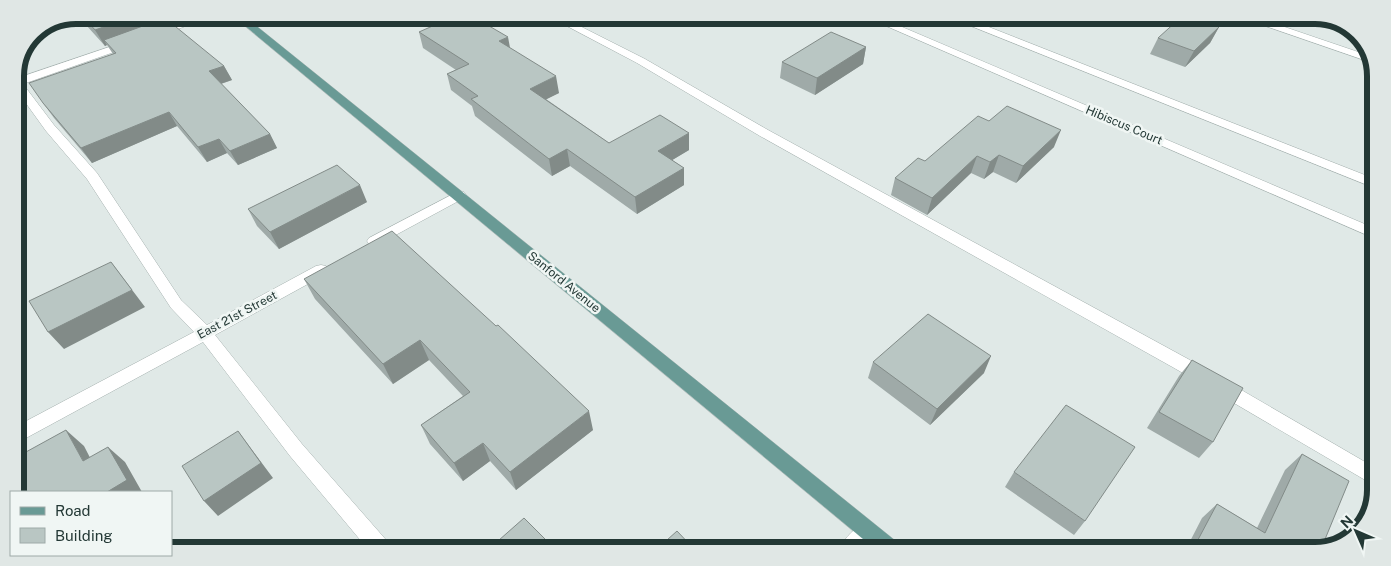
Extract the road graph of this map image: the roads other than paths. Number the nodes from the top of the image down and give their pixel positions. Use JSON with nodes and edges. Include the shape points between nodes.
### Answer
{"nodes":[{"id":1,"x":186,"y":24,"type":"edge"},
{"id":2,"x":248,"y":24,"type":"edge"},
{"id":3,"x":569,"y":24,"type":"edge"},
{"id":4,"x":887,"y":24,"type":"edge"},
{"id":5,"x":971,"y":24,"type":"edge"},
{"id":6,"x":1265,"y":24,"type":"edge"},
{"id":7,"x":1363,"y":57,"type":"edge"},
{"id":8,"x":24,"y":79,"type":"edge"},
{"id":9,"x":24,"y":91,"type":"edge"},
{"id":10,"x":1367,"y":181,"type":"edge"},
{"id":11,"x":459,"y":195,"type":"junction"},
{"id":12,"x":1367,"y":230,"type":"edge"},
{"id":13,"x":362,"y":248,"type":"edge"},
{"id":14,"x":336,"y":262,"type":"edge"},
{"id":15,"x":205,"y":333,"type":"junction"},
{"id":16,"x":24,"y":431,"type":"edge"},
{"id":17,"x":1367,"y":473,"type":"edge"},
{"id":18,"x":867,"y":531,"type":"junction"},
{"id":19,"x":375,"y":542,"type":"edge"},
{"id":20,"x":857,"y":542,"type":"edge"},
{"id":21,"x":880,"y":542,"type":"edge"}],
"edges":[{"from":1,"to":8,"type":"street"},
{"from":2,"to":11,"type":"main road","name":"Sanford Avenue"},
{"from":3,"to":17,"type":"street","via":[[641,61],[764,133],[1173,359]]},
{"from":4,"to":12,"type":"street","name":"Hibiscus Court"},
{"from":5,"to":10,"type":"street"},
{"from":6,"to":7,"type":"street"},
{"from":9,"to":15,"type":"street","via":[[50,128],[92,176],[176,304]]},
{"from":11,"to":13,"type":"street"},
{"from":11,"to":18,"type":"main road","name":"Sanford Avenue"},
{"from":14,"to":15,"type":"street","name":"East 21st Street"},
{"from":15,"to":16,"type":"street","name":"East 21st Street"},
{"from":15,"to":19,"type":"street","via":[[296,450]]},
{"from":18,"to":20,"type":"street"},
{"from":18,"to":21,"type":"main road","name":"Sanford Avenue"}]}
